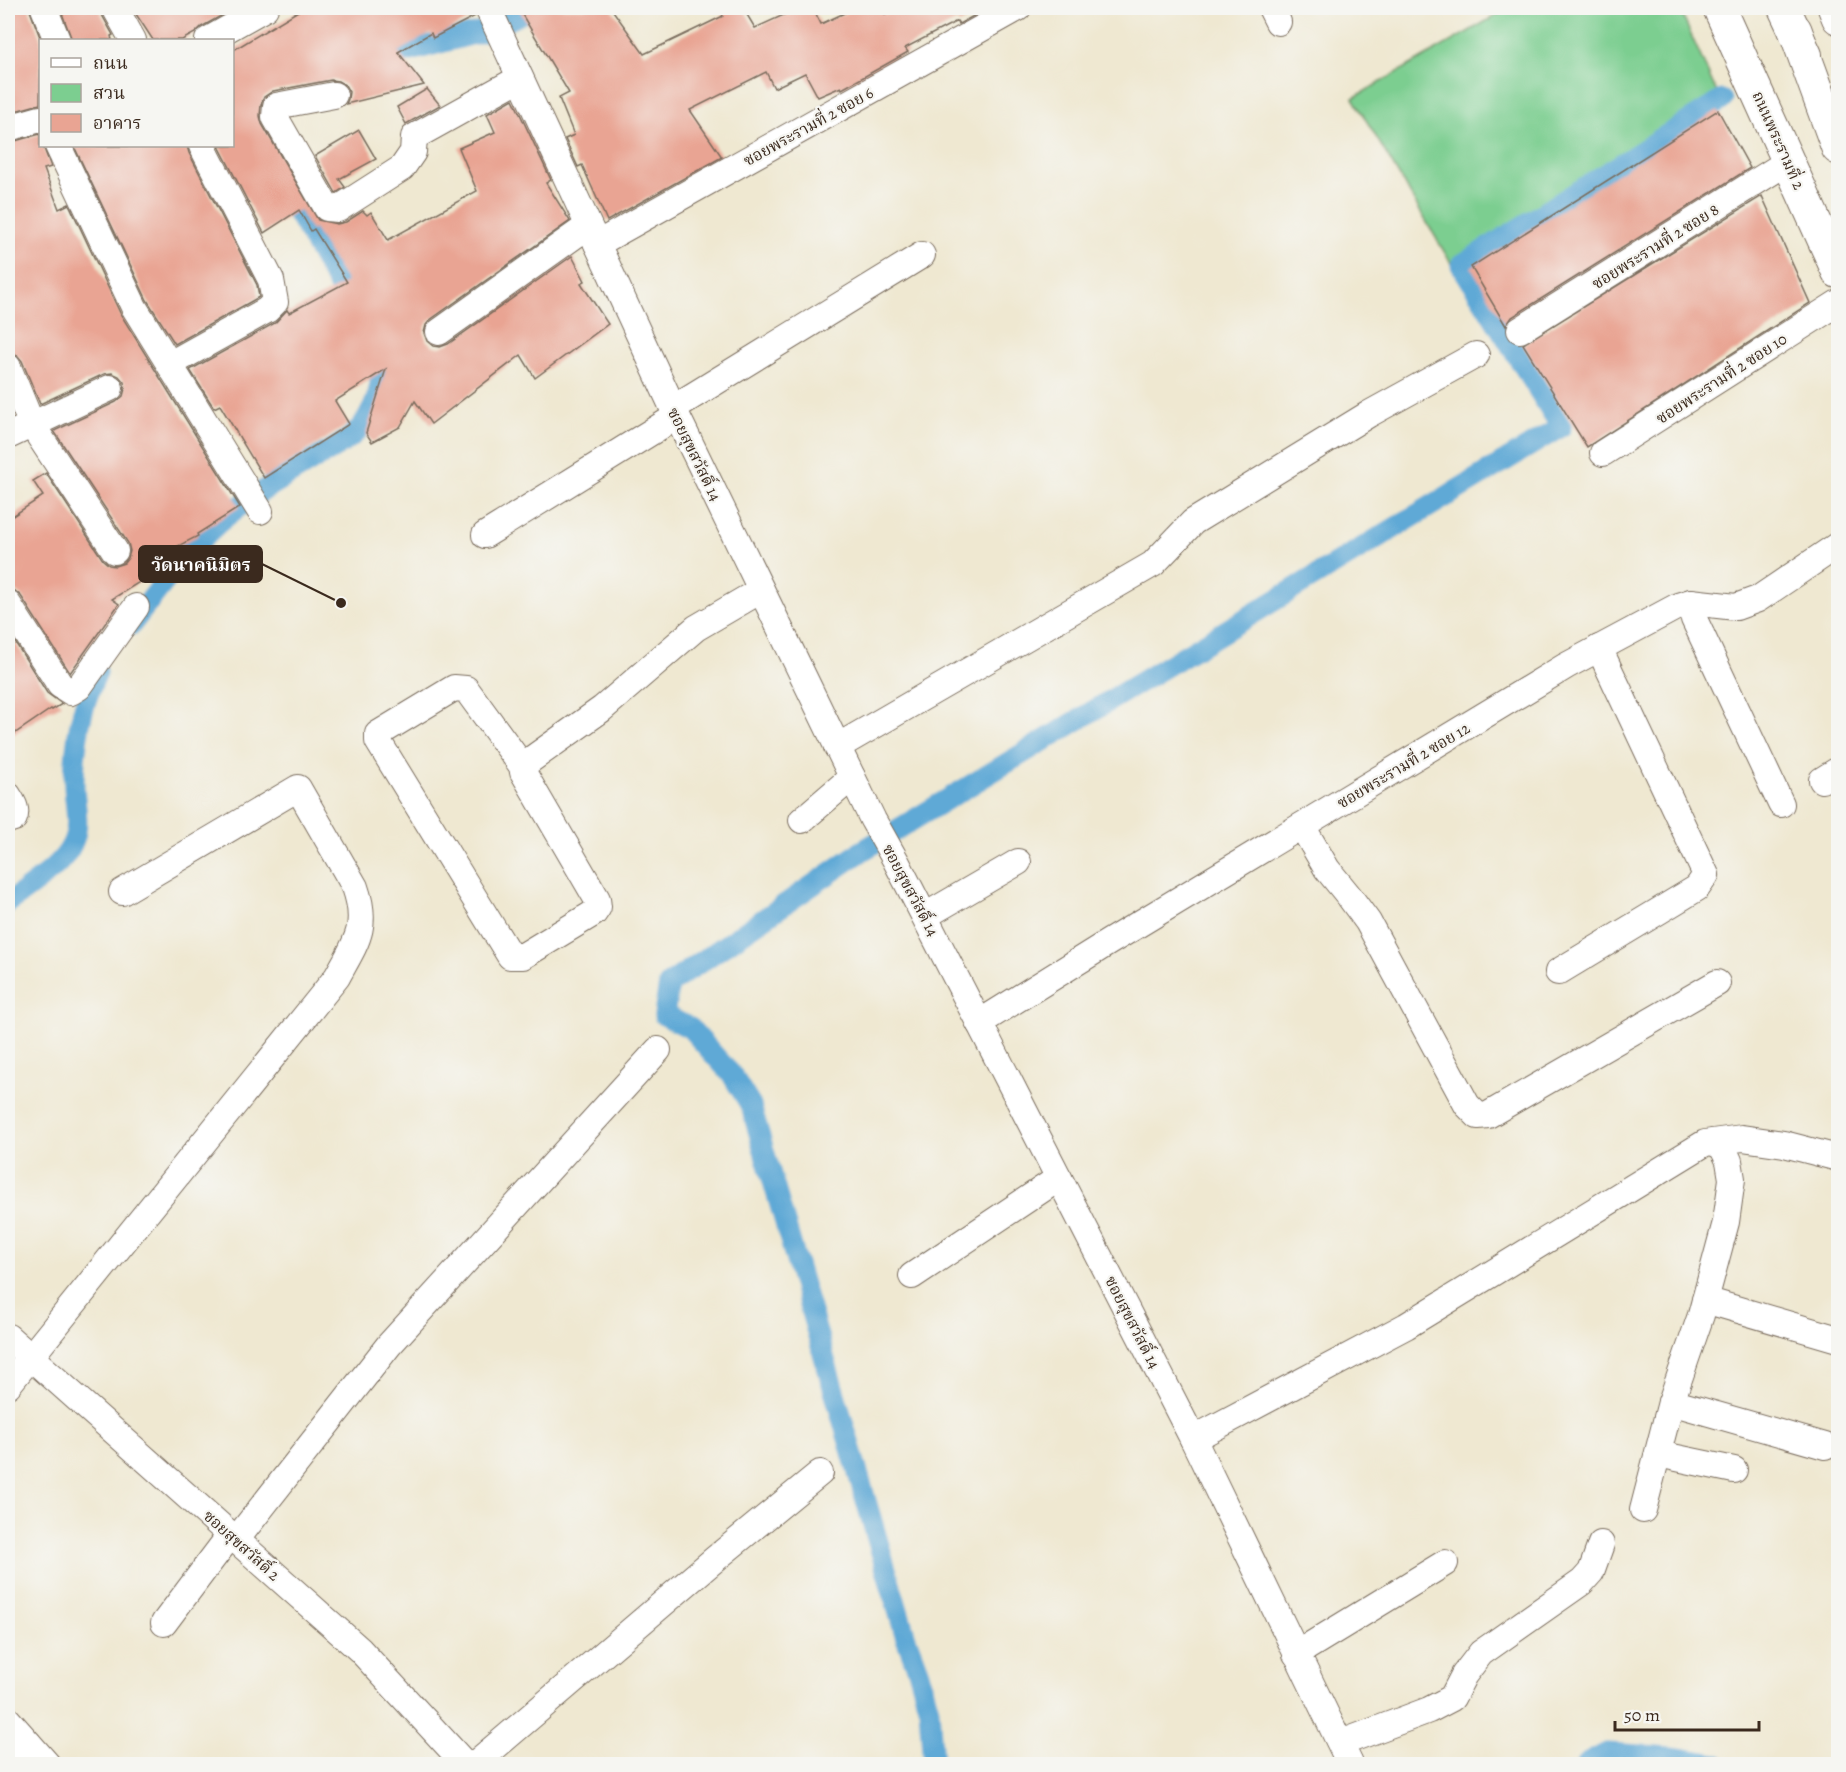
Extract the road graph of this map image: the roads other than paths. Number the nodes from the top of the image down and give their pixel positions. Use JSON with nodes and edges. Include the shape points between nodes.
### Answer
{"nodes":[{"id":1,"x":44,"y":8,"type":"edge"},
{"id":2,"x":115,"y":8,"type":"edge"},
{"id":3,"x":265,"y":8,"type":"edge"},
{"id":4,"x":1018,"y":8,"type":"edge"},
{"id":5,"x":1719,"y":8,"type":"edge"},
{"id":6,"x":1834,"y":8,"type":"edge"},
{"id":7,"x":1839,"y":18,"type":"edge"},
{"id":8,"x":1789,"y":19,"type":"edge"},
{"id":9,"x":494,"y":21,"type":"edge"},
{"id":10,"x":57,"y":39,"type":"edge"},
{"id":11,"x":132,"y":39,"type":"edge"},
{"id":12,"x":210,"y":39,"type":"edge"},
{"id":13,"x":520,"y":78,"type":"junction"},
{"id":14,"x":334,"y":95,"type":"dead end"},
{"id":15,"x":39,"y":119,"type":"edge"},
{"id":16,"x":1839,"y":124,"type":"edge"},
{"id":17,"x":8,"y":129,"type":"edge"},
{"id":18,"x":58,"y":147,"type":"edge"},
{"id":19,"x":203,"y":147,"type":"edge"},
{"id":20,"x":1839,"y":148,"type":"edge"},
{"id":21,"x":1789,"y":161,"type":"junction"},
{"id":22,"x":593,"y":235,"type":"junction"},
{"id":23,"x":922,"y":255,"type":"dead end"},
{"id":24,"x":1839,"y":272,"type":"edge"},
{"id":25,"x":1839,"y":303,"type":"edge"},
{"id":26,"x":1520,"y":330,"type":"dead end"},
{"id":27,"x":439,"y":332,"type":"dead end"},
{"id":28,"x":1476,"y":355,"type":"dead end"},
{"id":29,"x":170,"y":364,"type":"junction"},
{"id":30,"x":8,"y":367,"type":"edge"},
{"id":31,"x":110,"y":388,"type":"dead end"},
{"id":32,"x":675,"y":412,"type":"junction"},
{"id":33,"x":32,"y":425,"type":"junction"},
{"id":34,"x":8,"y":436,"type":"edge"},
{"id":35,"x":1603,"y":453,"type":"dead end"},
{"id":36,"x":256,"y":504,"type":"dead end"},
{"id":37,"x":485,"y":535,"type":"dead end"},
{"id":38,"x":1839,"y":545,"type":"edge"},
{"id":39,"x":115,"y":551,"type":"dead end"},
{"id":40,"x":761,"y":590,"type":"junction"},
{"id":41,"x":1691,"y":602,"type":"junction"},
{"id":42,"x":8,"y":604,"type":"edge"},
{"id":43,"x":136,"y":607,"type":"dead end"},
{"id":44,"x":1599,"y":648,"type":"junction"},
{"id":45,"x":837,"y":747,"type":"junction"},
{"id":46,"x":522,"y":766,"type":"junction"},
{"id":47,"x":852,"y":777,"type":"junction"},
{"id":48,"x":1781,"y":804,"type":"dead end"},
{"id":49,"x":801,"y":820,"type":"dead end"},
{"id":50,"x":1302,"y":826,"type":"junction"},
{"id":51,"x":1018,"y":862,"type":"dead end"},
{"id":52,"x":122,"y":892,"type":"dead end"},
{"id":53,"x":925,"y":916,"type":"junction"},
{"id":54,"x":1558,"y":972,"type":"dead end"},
{"id":55,"x":1717,"y":983,"type":"dead end"},
{"id":56,"x":979,"y":1023,"type":"junction"},
{"id":57,"x":658,"y":1050,"type":"dead end"},
{"id":58,"x":1714,"y":1142,"type":"junction"},
{"id":59,"x":1839,"y":1158,"type":"edge"},
{"id":60,"x":1059,"y":1178,"type":"junction"},
{"id":61,"x":912,"y":1276,"type":"dead end"},
{"id":62,"x":1704,"y":1300,"type":"junction"},
{"id":63,"x":8,"y":1337,"type":"edge"},
{"id":64,"x":1839,"y":1339,"type":"edge"},
{"id":65,"x":29,"y":1357,"type":"junction"},
{"id":66,"x":8,"y":1385,"type":"edge"},
{"id":67,"x":1671,"y":1402,"type":"junction"},
{"id":68,"x":1193,"y":1439,"type":"junction"},
{"id":69,"x":1825,"y":1446,"type":"dead end"},
{"id":70,"x":1658,"y":1454,"type":"junction"},
{"id":71,"x":1734,"y":1470,"type":"dead end"},
{"id":72,"x":820,"y":1473,"type":"dead end"},
{"id":73,"x":1643,"y":1510,"type":"dead end"},
{"id":74,"x":233,"y":1537,"type":"junction"},
{"id":75,"x":1601,"y":1544,"type":"dead end"},
{"id":76,"x":1445,"y":1563,"type":"dead end"},
{"id":77,"x":164,"y":1623,"type":"dead end"},
{"id":78,"x":1296,"y":1654,"type":"junction"},
{"id":79,"x":8,"y":1720,"type":"edge"},
{"id":80,"x":28,"y":1743,"type":"junction"},
{"id":81,"x":1346,"y":1754,"type":"edge"},
{"id":82,"x":9,"y":1764,"type":"edge"},
{"id":83,"x":47,"y":1764,"type":"edge"},
{"id":84,"x":465,"y":1764,"type":"edge"},
{"id":85,"x":475,"y":1764,"type":"edge"}],
"edges":[{"from":1,"to":10,"type":"street"},
{"from":2,"to":11,"type":"street"},
{"from":3,"to":12,"type":"street"},
{"from":4,"to":22,"type":"street","name":"ซอยพระรามที่ 2 ซอย 6"},
{"from":5,"to":21,"type":"main road","name":"ถนนพระรามที่ 2"},
{"from":6,"to":7,"type":"main road"},
{"from":8,"to":16,"type":"main road"},
{"from":8,"to":20,"type":"highway"},
{"from":9,"to":13,"type":"street","name":"ซอยสุขสวัสดิ์ 14"},
{"from":13,"to":14,"type":"street","via":[[414,137],[413,152],[402,168],[338,209],[327,208],[275,117],[276,106]]},
{"from":13,"to":22,"type":"street","name":"ซอยสุขสวัสดิ์ 14"},
{"from":15,"to":17,"type":"street"},
{"from":18,"to":29,"type":"street","via":[[134,307]]},
{"from":19,"to":29,"type":"street","via":[[271,280],[274,302],[267,310]]},
{"from":21,"to":24,"type":"main road","name":"ถนนพระรามที่ 2"},
{"from":21,"to":26,"type":"street","name":"ซอยพระรามที่ 2 ซอย 8"},
{"from":22,"to":27,"type":"street","name":"ซอยพระรามที่ 2 ซอย 6"},
{"from":22,"to":32,"type":"street","name":"ซอยสุขสวัสดิ์ 14"},
{"from":23,"to":32,"type":"street"},
{"from":25,"to":35,"type":"street","name":"ซอยพระรามที่ 2 ซอย 10"},
{"from":28,"to":45,"type":"street","via":[[1369,414],[1193,522],[1153,564]]},
{"from":29,"to":36,"type":"street"},
{"from":30,"to":33,"type":"street"},
{"from":31,"to":33,"type":"street"},
{"from":32,"to":37,"type":"street"},
{"from":32,"to":40,"type":"street","name":"ซอยสุขสวัสดิ์ 14"},
{"from":33,"to":34,"type":"street"},
{"from":33,"to":39,"type":"street"},
{"from":38,"to":41,"type":"street","name":"ซอยพระรามที่ 2 ซอย 12","via":[[1758,599],[1736,607]]},
{"from":40,"to":45,"type":"street","name":"ซอยสุขสวัสดิ์ 14"},
{"from":40,"to":46,"type":"street","via":[[696,628],[602,709]]},
{"from":41,"to":44,"type":"street","name":"ซอยพระรามที่ 2 ซอย 12"},
{"from":41,"to":48,"type":"street","via":[[1694,619]]},
{"from":42,"to":43,"type":"street","via":[[60,685],[71,692],[79,687]]},
{"from":44,"to":50,"type":"street","name":"ซอยพระรามที่ 2 ซอย 12"},
{"from":44,"to":54,"type":"street","via":[[1706,875],[1697,888]]},
{"from":45,"to":47,"type":"street","name":"ซอยสุขสวัสดิ์ 14"},
{"from":46,"to":46,"type":"street","via":[[598,907],[523,956],[510,956],[378,741],[378,734],[454,688],[466,689]]},
{"from":47,"to":49,"type":"street"},
{"from":47,"to":53,"type":"street","name":"ซอยสุขสวัสดิ์ 14"},
{"from":50,"to":55,"type":"street","via":[[1327,869],[1368,922],[1467,1105],[1478,1116],[1488,1115]]},
{"from":50,"to":56,"type":"street","name":"ซอยพระรามที่ 2 ซอย 12"},
{"from":51,"to":53,"type":"street"},
{"from":52,"to":65,"type":"street","via":[[298,789],[355,887],[361,903],[360,936],[337,977]]},
{"from":53,"to":56,"type":"street","name":"ซอยสุขสวัสดิ์ 14"},
{"from":56,"to":60,"type":"street","name":"ซอยสุขสวัสดิ์ 14"},
{"from":57,"to":74,"type":"street","via":[[389,1346]]},
{"from":58,"to":59,"type":"street","via":[[1742,1138]]},
{"from":58,"to":62,"type":"street","via":[[1723,1148],[1732,1179],[1726,1222]]},
{"from":58,"to":68,"type":"street","via":[[1705,1143],[1406,1326]]},
{"from":60,"to":61,"type":"street"},
{"from":60,"to":68,"type":"street","name":"ซอยสุขสวัสดิ์ 14"},
{"from":62,"to":64,"type":"street"},
{"from":62,"to":67,"type":"street"},
{"from":63,"to":65,"type":"street","name":"ซอยสุขสวัสดิ์ 2"},
{"from":65,"to":66,"type":"street"},
{"from":65,"to":74,"type":"street","name":"ซอยสุขสวัสดิ์ 2"},
{"from":67,"to":69,"type":"street"},
{"from":67,"to":70,"type":"street"},
{"from":68,"to":78,"type":"street","name":"ซอยสุขสวัสดิ์ 14"},
{"from":70,"to":71,"type":"street"},
{"from":70,"to":73,"type":"street"},
{"from":72,"to":85,"type":"street"},
{"from":74,"to":77,"type":"street"},
{"from":74,"to":84,"type":"street","name":"ซอยสุขสวัสดิ์ 2","via":[[360,1650]]},
{"from":75,"to":81,"type":"street","via":[[1591,1572],[1582,1582],[1481,1653],[1452,1698]]},
{"from":76,"to":78,"type":"street"},
{"from":78,"to":81,"type":"street","name":"ซอยสุขสวัสดิ์ 14"},
{"from":79,"to":80,"type":"street"},
{"from":80,"to":82,"type":"street"},
{"from":80,"to":83,"type":"street"}]}
